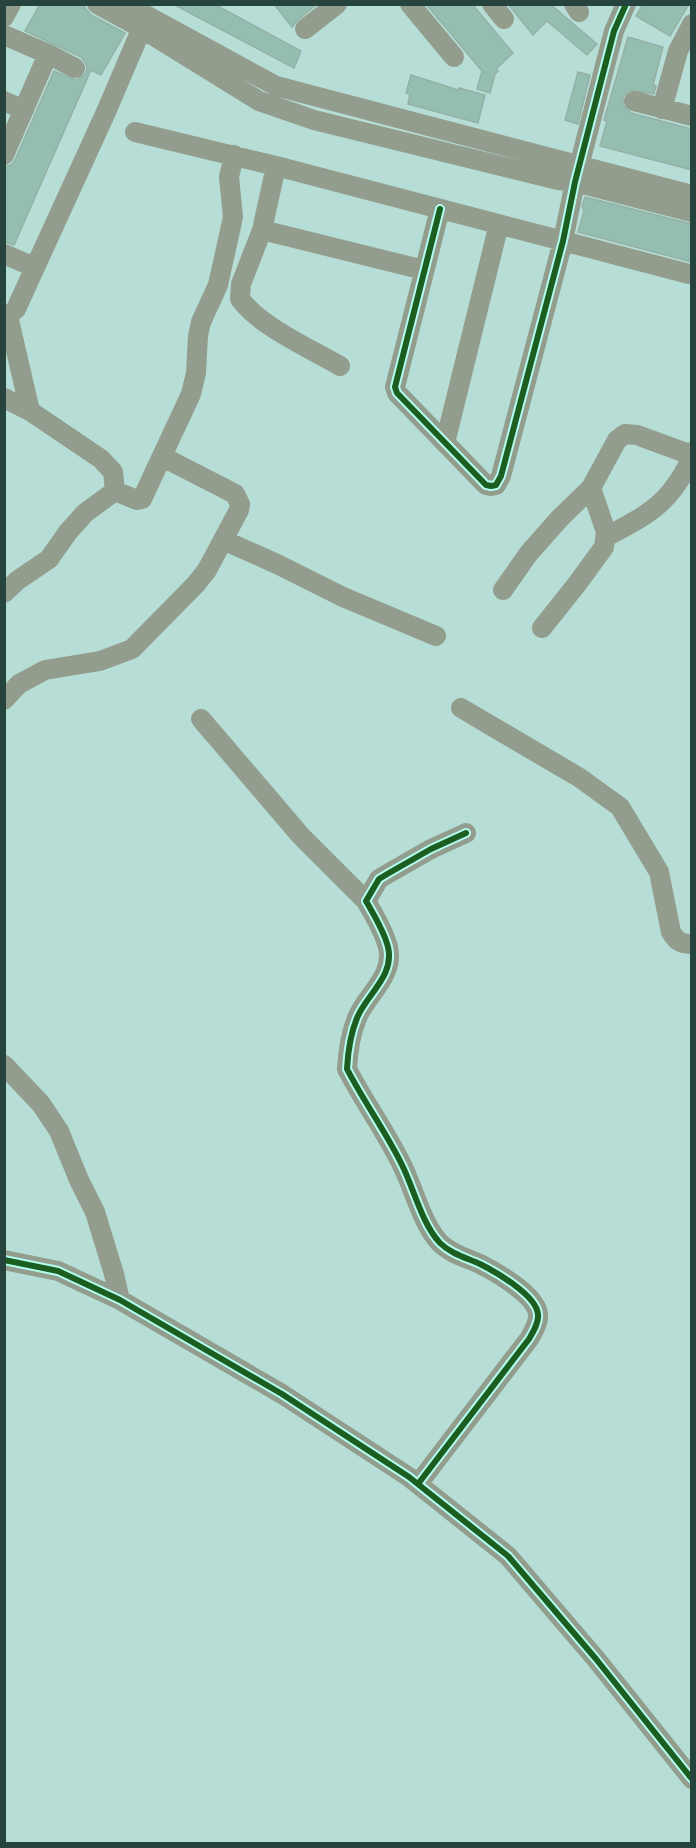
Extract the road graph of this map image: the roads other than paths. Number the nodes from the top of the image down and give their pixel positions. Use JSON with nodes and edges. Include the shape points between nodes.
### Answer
{"nodes":[{"id":1,"x":11,"y":4,"type":"edge"},
{"id":2,"x":97,"y":4,"type":"edge"},
{"id":3,"x":126,"y":4,"type":"edge"},
{"id":4,"x":337,"y":4,"type":"edge"},
{"id":5,"x":410,"y":4,"type":"edge"},
{"id":6,"x":626,"y":4,"type":"edge"},
{"id":7,"x":4,"y":17,"type":"edge"},
{"id":8,"x":144,"y":22,"type":"junction"},
{"id":9,"x":692,"y":24,"type":"edge"},
{"id":10,"x":305,"y":29,"type":"dead end"},
{"id":11,"x":4,"y":35,"type":"edge"},
{"id":12,"x":48,"y":54,"type":"junction"},
{"id":13,"x":454,"y":57,"type":"dead end"},
{"id":14,"x":75,"y":68,"type":"dead end"},
{"id":15,"x":4,"y":101,"type":"edge"},
{"id":16,"x":634,"y":101,"type":"dead end"},
{"id":17,"x":662,"y":109,"type":"junction"},
{"id":18,"x":24,"y":110,"type":"junction"},
{"id":19,"x":692,"y":116,"type":"edge"},
{"id":20,"x":135,"y":132,"type":"dead end"},
{"id":21,"x":4,"y":155,"type":"edge"},
{"id":22,"x":234,"y":155,"type":"junction"},
{"id":23,"x":276,"y":166,"type":"junction"},
{"id":24,"x":577,"y":173,"type":"junction"},
{"id":25,"x":692,"y":195,"type":"edge"},
{"id":26,"x":440,"y":209,"type":"junction"},
{"id":27,"x":692,"y":212,"type":"edge"},
{"id":28,"x":499,"y":224,"type":"junction"},
{"id":29,"x":262,"y":230,"type":"junction"},
{"id":30,"x":562,"y":241,"type":"junction"},
{"id":31,"x":4,"y":254,"type":"edge"},
{"id":32,"x":34,"y":267,"type":"junction"},
{"id":33,"x":424,"y":270,"type":"junction"},
{"id":34,"x":689,"y":274,"type":"dead end"},
{"id":35,"x":6,"y":316,"type":"edge"},
{"id":36,"x":340,"y":366,"type":"dead end"},
{"id":37,"x":4,"y":398,"type":"edge"},
{"id":38,"x":30,"y":411,"type":"junction"},
{"id":39,"x":445,"y":443,"type":"junction"},
{"id":40,"x":692,"y":454,"type":"edge"},
{"id":41,"x":163,"y":457,"type":"junction"},
{"id":42,"x":591,"y":488,"type":"junction"},
{"id":43,"x":115,"y":491,"type":"junction"},
{"id":44,"x":606,"y":537,"type":"junction"},
{"id":45,"x":223,"y":540,"type":"junction"},
{"id":46,"x":503,"y":590,"type":"dead end"},
{"id":47,"x":4,"y":593,"type":"edge"},
{"id":48,"x":542,"y":628,"type":"dead end"},
{"id":49,"x":436,"y":636,"type":"dead end"},
{"id":50,"x":4,"y":700,"type":"edge"},
{"id":51,"x":460,"y":708,"type":"dead end"},
{"id":52,"x":201,"y":719,"type":"dead end"},
{"id":53,"x":466,"y":833,"type":"dead end"},
{"id":54,"x":366,"y":901,"type":"junction"},
{"id":55,"x":692,"y":944,"type":"edge"},
{"id":56,"x":4,"y":1065,"type":"edge"},
{"id":57,"x":4,"y":1260,"type":"edge"},
{"id":58,"x":120,"y":1300,"type":"junction"},
{"id":59,"x":418,"y":1484,"type":"junction"},
{"id":60,"x":692,"y":1779,"type":"edge"}],
"edges":[{"from":1,"to":7,"type":"street"},
{"from":2,"to":8,"type":"street"},
{"from":3,"to":8,"type":"street"},
{"from":4,"to":10,"type":"street"},
{"from":5,"to":13,"type":"street"},
{"from":6,"to":24,"type":"street","via":[[614,31]]},
{"from":8,"to":24,"type":"street","via":[[276,86]]},
{"from":8,"to":32,"type":"street"},
{"from":9,"to":17,"type":"street","via":[[678,51]]},
{"from":11,"to":12,"type":"street"},
{"from":12,"to":14,"type":"street"},
{"from":12,"to":18,"type":"street"},
{"from":15,"to":18,"type":"street"},
{"from":16,"to":17,"type":"street"},
{"from":17,"to":19,"type":"street"},
{"from":18,"to":21,"type":"street"},
{"from":20,"to":22,"type":"street"},
{"from":22,"to":23,"type":"street"},
{"from":22,"to":41,"type":"street","via":[[228,177],[233,217],[218,285],[201,322],[191,394]]},
{"from":23,"to":26,"type":"street"},
{"from":23,"to":29,"type":"street"},
{"from":24,"to":25,"type":"street"},
{"from":24,"to":27,"type":"street"},
{"from":24,"to":30,"type":"street"},
{"from":26,"to":28,"type":"street"},
{"from":26,"to":33,"type":"street"},
{"from":28,"to":30,"type":"street"},
{"from":28,"to":39,"type":"street"},
{"from":29,"to":33,"type":"street"},
{"from":29,"to":36,"type":"street","via":[[241,284],[240,299],[260,319]]},
{"from":30,"to":34,"type":"street"},
{"from":30,"to":39,"type":"street","via":[[496,485],[486,484]]},
{"from":31,"to":32,"type":"street"},
{"from":32,"to":35,"type":"street","via":[[16,309]]},
{"from":33,"to":39,"type":"street","via":[[395,387]]},
{"from":35,"to":38,"type":"street"},
{"from":37,"to":38,"type":"street"},
{"from":38,"to":43,"type":"street","via":[[101,459],[113,472]]},
{"from":40,"to":42,"type":"street","via":[[625,434],[616,440]]},
{"from":40,"to":44,"type":"street","via":[[673,489],[657,507]]},
{"from":41,"to":43,"type":"street","via":[[142,499]]},
{"from":41,"to":45,"type":"street","via":[[236,494],[239,510]]},
{"from":42,"to":44,"type":"street"},
{"from":42,"to":46,"type":"street","via":[[529,553]]},
{"from":43,"to":47,"type":"street","via":[[85,513],[49,559]]},
{"from":44,"to":48,"type":"street","via":[[604,547],[578,584]]},
{"from":45,"to":49,"type":"street"},
{"from":45,"to":50,"type":"street","via":[[196,584],[132,649],[100,661],[45,670],[19,684]]},
{"from":51,"to":55,"type":"street","via":[[580,778],[620,807],[659,872],[675,940]]},
{"from":52,"to":54,"type":"street","via":[[301,836]]},
{"from":53,"to":54,"type":"street","via":[[379,879]]},
{"from":54,"to":59,"type":"street","via":[[389,948],[388,967],[357,1018],[348,1069],[403,1165],[431,1231],[441,1244],[523,1292],[538,1314],[529,1340]]},
{"from":56,"to":58,"type":"street","via":[[59,1131],[95,1212]]},
{"from":57,"to":58,"type":"street","via":[[58,1271]]},
{"from":58,"to":59,"type":"street","via":[[282,1394]]},
{"from":59,"to":60,"type":"street","via":[[508,1556]]}]}
